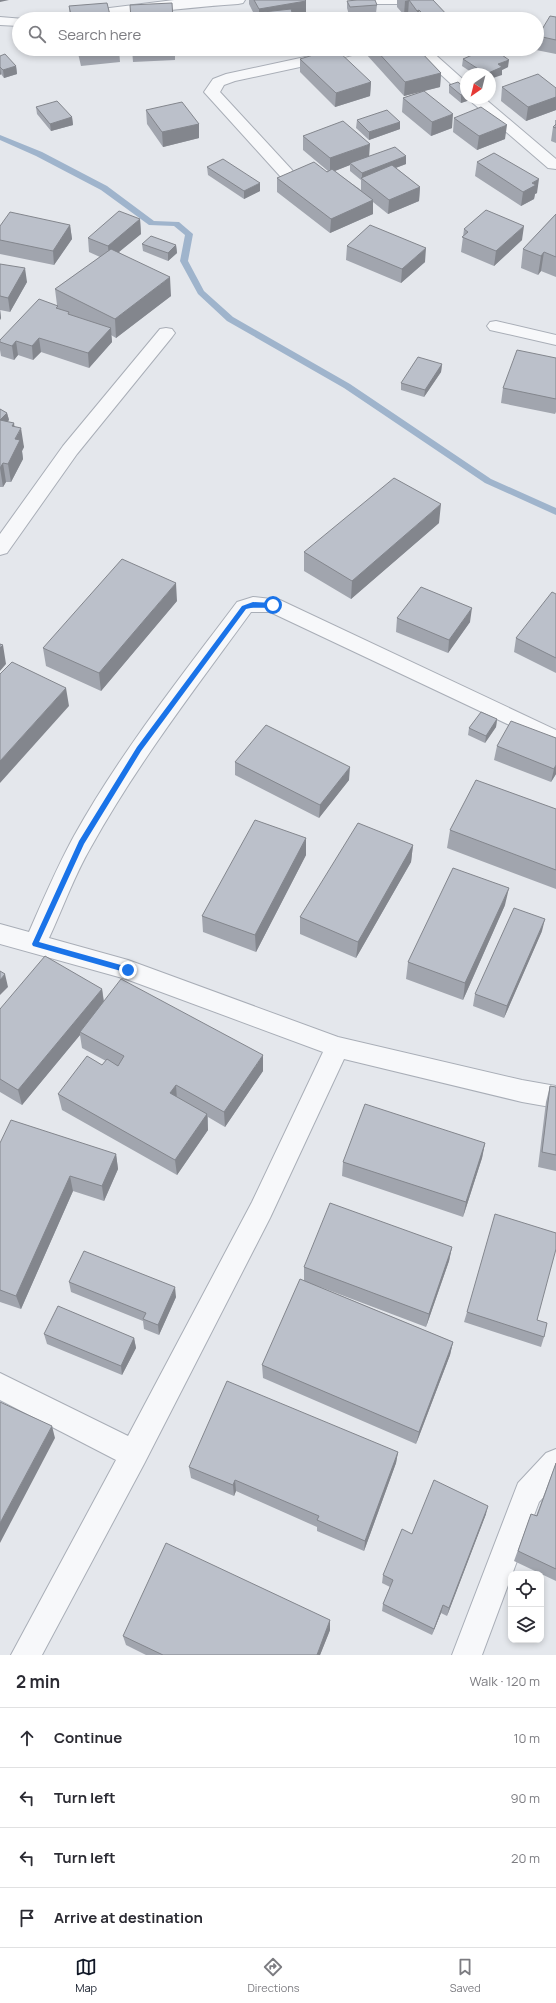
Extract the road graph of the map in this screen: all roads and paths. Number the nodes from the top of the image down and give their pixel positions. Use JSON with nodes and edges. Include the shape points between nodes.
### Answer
{"nodes":[{"id":1,"x":238,"y":0,"type":"edge"},
{"id":2,"x":376,"y":0,"type":"edge"},
{"id":3,"x":416,"y":0,"type":"edge"},
{"id":4,"x":110,"y":12,"type":"edge"},
{"id":5,"x":386,"y":12,"type":"edge"},
{"id":6,"x":0,"y":21,"type":"edge"},
{"id":7,"x":12,"y":22,"type":"edge"},
{"id":8,"x":332,"y":56,"type":"edge"},
{"id":9,"x":428,"y":56,"type":"edge"},
{"id":10,"x":460,"y":85,"type":"edge"},
{"id":11,"x":482,"y":104,"type":"edge"},
{"id":12,"x":554,"y":165,"type":"dead end"},
{"id":13,"x":286,"y":173,"type":"edge"},
{"id":14,"x":496,"y":326,"type":"dead end"},
{"id":15,"x":166,"y":333,"type":"dead end"},
{"id":16,"x":556,"y":340,"type":"edge"},
{"id":17,"x":0,"y":548,"type":"edge"},
{"id":18,"x":556,"y":739,"type":"edge"},
{"id":19,"x":0,"y":934,"type":"edge"},
{"id":20,"x":35,"y":944,"type":"junction"},
{"id":21,"x":338,"y":1047,"type":"junction"},
{"id":22,"x":556,"y":1097,"type":"edge"},
{"id":23,"x":0,"y":1386,"type":"edge"},
{"id":24,"x":134,"y":1454,"type":"junction"},
{"id":25,"x":556,"y":1463,"type":"edge"},
{"id":26,"x":26,"y":1655,"type":"edge"},
{"id":27,"x":467,"y":1655,"type":"edge"}],
"edges":[{"from":1,"to":4,"type":"street","via":[[184,3]]},
{"from":2,"to":3,"type":"street"},
{"from":2,"to":5,"type":"street"},
{"from":6,"to":7,"type":"street"},
{"from":8,"to":13,"type":"street","via":[[231,77],[218,82],[212,92]]},
{"from":9,"to":10,"type":"street"},
{"from":11,"to":12,"type":"street"},
{"from":14,"to":16,"type":"street"},
{"from":15,"to":17,"type":"street","via":[[70,450]]},
{"from":18,"to":20,"type":"street","via":[[273,605],[253,604],[244,607],[139,749],[98,815],[81,843]]},
{"from":19,"to":20,"type":"street"},
{"from":20,"to":21,"type":"street","via":[[128,970]]},
{"from":21,"to":22,"type":"street"},
{"from":21,"to":24,"type":"street","via":[[261,1210]]},
{"from":23,"to":24,"type":"street"},
{"from":24,"to":26,"type":"street"},
{"from":25,"to":27,"type":"street","via":[[528,1493]]}]}
